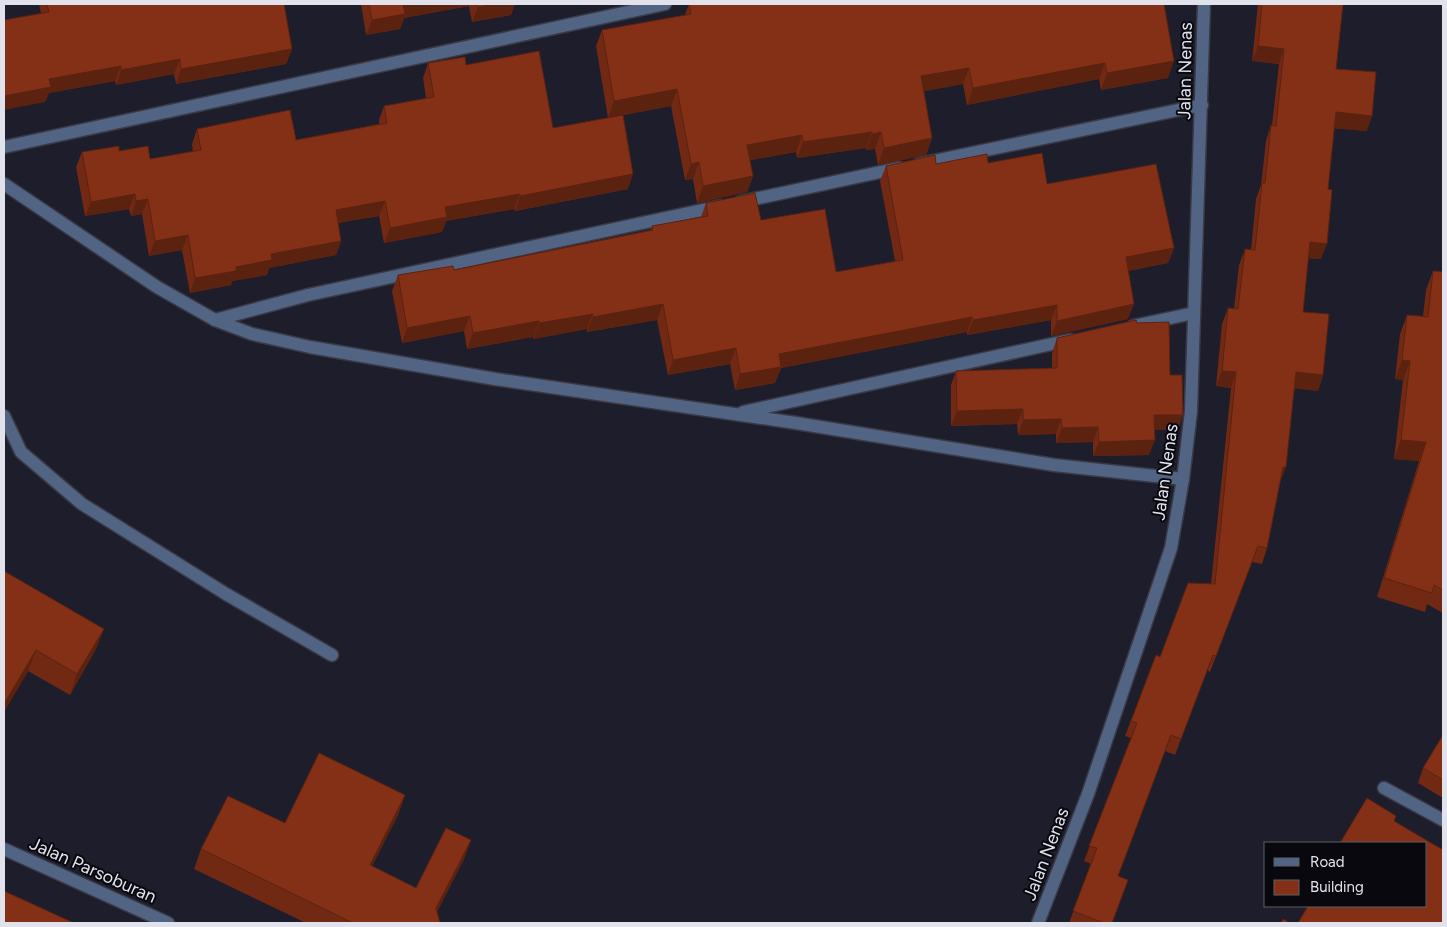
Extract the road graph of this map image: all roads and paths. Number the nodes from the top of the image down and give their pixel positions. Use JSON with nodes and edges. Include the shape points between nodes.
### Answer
{"nodes":[{"id":1,"x":665,"y":4,"type":"edge"},
{"id":2,"x":1204,"y":4,"type":"edge"},
{"id":3,"x":1202,"y":105,"type":"junction"},
{"id":4,"x":4,"y":147,"type":"edge"},
{"id":5,"x":4,"y":184,"type":"edge"},
{"id":6,"x":1194,"y":313,"type":"junction"},
{"id":7,"x":215,"y":320,"type":"junction"},
{"id":8,"x":1116,"y":330,"type":"edge"},
{"id":9,"x":1087,"y":336,"type":"edge"},
{"id":10,"x":736,"y":414,"type":"junction"},
{"id":11,"x":4,"y":416,"type":"edge"},
{"id":12,"x":1183,"y":479,"type":"junction"},
{"id":13,"x":332,"y":655,"type":"dead end"},
{"id":14,"x":1384,"y":788,"type":"dead end"},
{"id":15,"x":1443,"y":820,"type":"edge"},
{"id":16,"x":4,"y":849,"type":"edge"},
{"id":17,"x":168,"y":923,"type":"edge"},
{"id":18,"x":1038,"y":923,"type":"edge"}],
"edges":[{"from":1,"to":4,"type":"street"},
{"from":2,"to":3,"type":"street","name":"Jalan Nenas"},
{"from":3,"to":6,"type":"street","name":"Jalan Nenas"},
{"from":3,"to":7,"type":"street","via":[[503,252],[308,295]]},
{"from":5,"to":7,"type":"street","via":[[157,286]]},
{"from":6,"to":8,"type":"street"},
{"from":6,"to":12,"type":"street","name":"Jalan Nenas","via":[[1191,411]]},
{"from":7,"to":10,"type":"street","via":[[252,334],[310,347],[495,379]]},
{"from":9,"to":10,"type":"street"},
{"from":10,"to":12,"type":"street","via":[[1054,465]]},
{"from":11,"to":13,"type":"street","via":[[21,452],[82,504],[226,594]]},
{"from":12,"to":18,"type":"street","name":"Jalan Nenas","via":[[1171,548],[1088,794]]},
{"from":14,"to":15,"type":"street"},
{"from":16,"to":17,"type":"street","name":"Jalan Parsoburan"}]}
